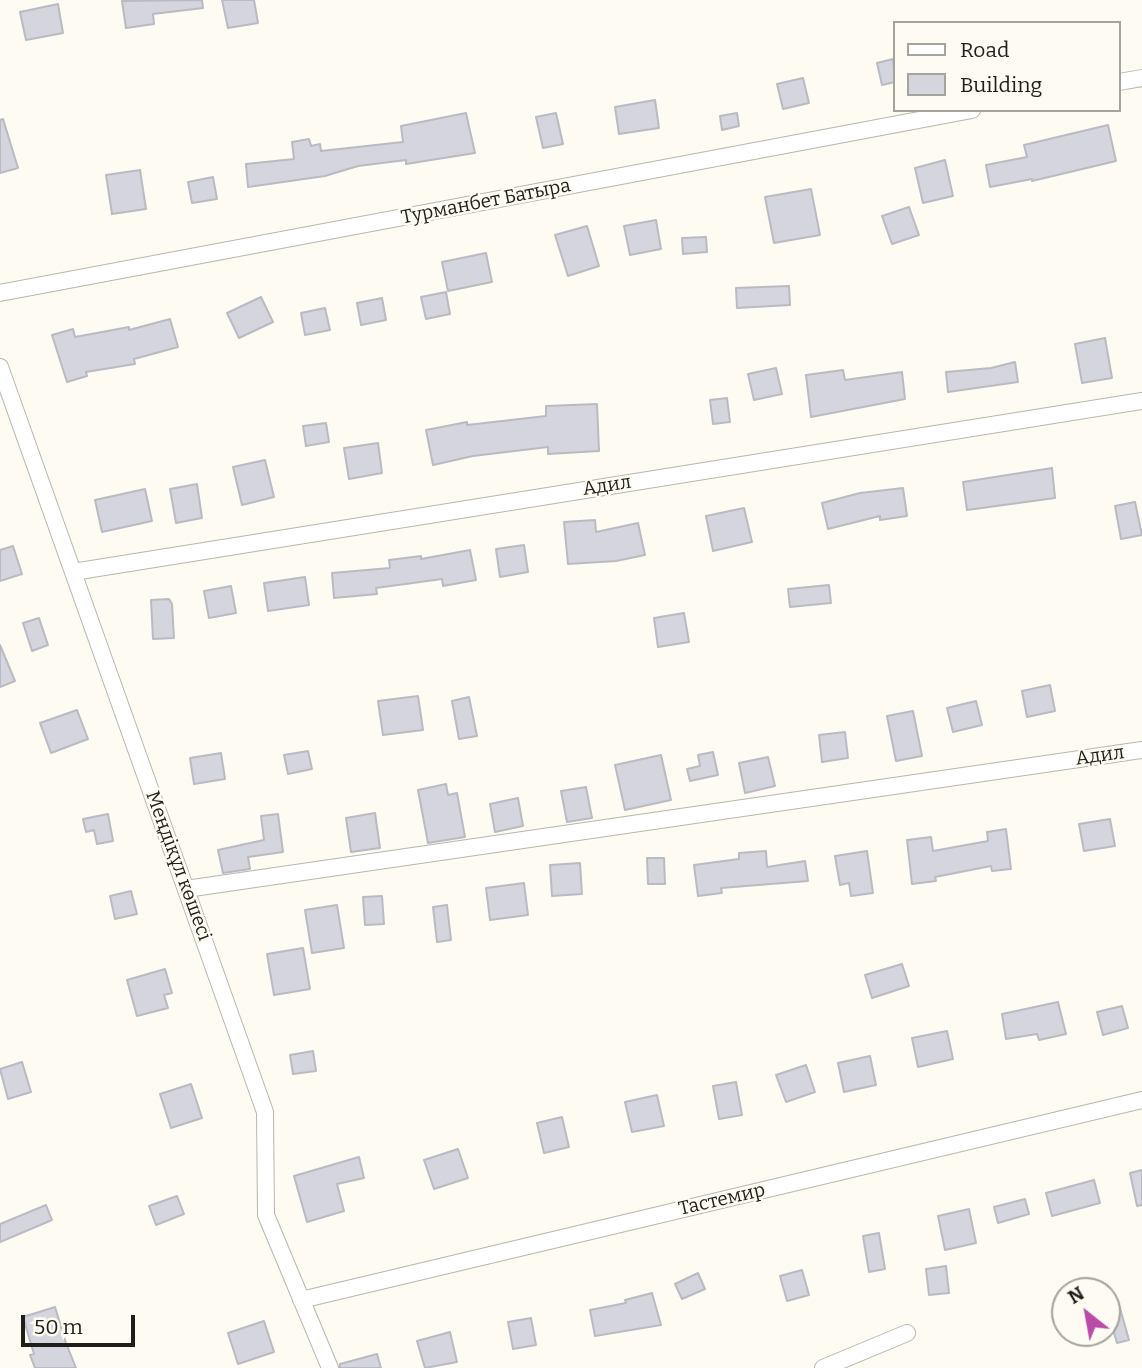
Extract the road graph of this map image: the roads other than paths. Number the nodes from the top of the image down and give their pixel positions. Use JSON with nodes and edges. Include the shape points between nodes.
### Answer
{"nodes":[{"id":1,"x":1142,"y":78,"type":"edge"},
{"id":2,"x":1121,"y":82,"type":"edge"},
{"id":3,"x":961,"y":112,"type":"edge"},
{"id":4,"x":0,"y":293,"type":"edge"},
{"id":5,"x":0,"y":367,"type":"edge"},
{"id":6,"x":1142,"y":401,"type":"edge"},
{"id":7,"x":73,"y":572,"type":"junction"},
{"id":8,"x":1142,"y":750,"type":"edge"},
{"id":9,"x":186,"y":889,"type":"junction"},
{"id":10,"x":1142,"y":1100,"type":"edge"},
{"id":11,"x":301,"y":1300,"type":"junction"},
{"id":12,"x":907,"y":1334,"type":"dead end"},
{"id":13,"x":330,"y":1368,"type":"edge"},
{"id":14,"x":823,"y":1368,"type":"edge"}],
"edges":[{"from":1,"to":2,"type":"street"},
{"from":3,"to":4,"type":"street","name":"Турманбет Батыра"},
{"from":5,"to":7,"type":"street","name":"Меңдіқұл көшесі"},
{"from":6,"to":7,"type":"street","name":"Адил"},
{"from":7,"to":9,"type":"street","name":"Меңдіқұл көшесі"},
{"from":8,"to":9,"type":"street","name":"Адил"},
{"from":9,"to":11,"type":"street","name":"Меңдіқұл көшесі","via":[[265,1112],[266,1216]]},
{"from":10,"to":11,"type":"street","name":"Тастемир"},
{"from":11,"to":13,"type":"street","name":"Меңдіқұл көшесі"},
{"from":12,"to":14,"type":"street"}]}
